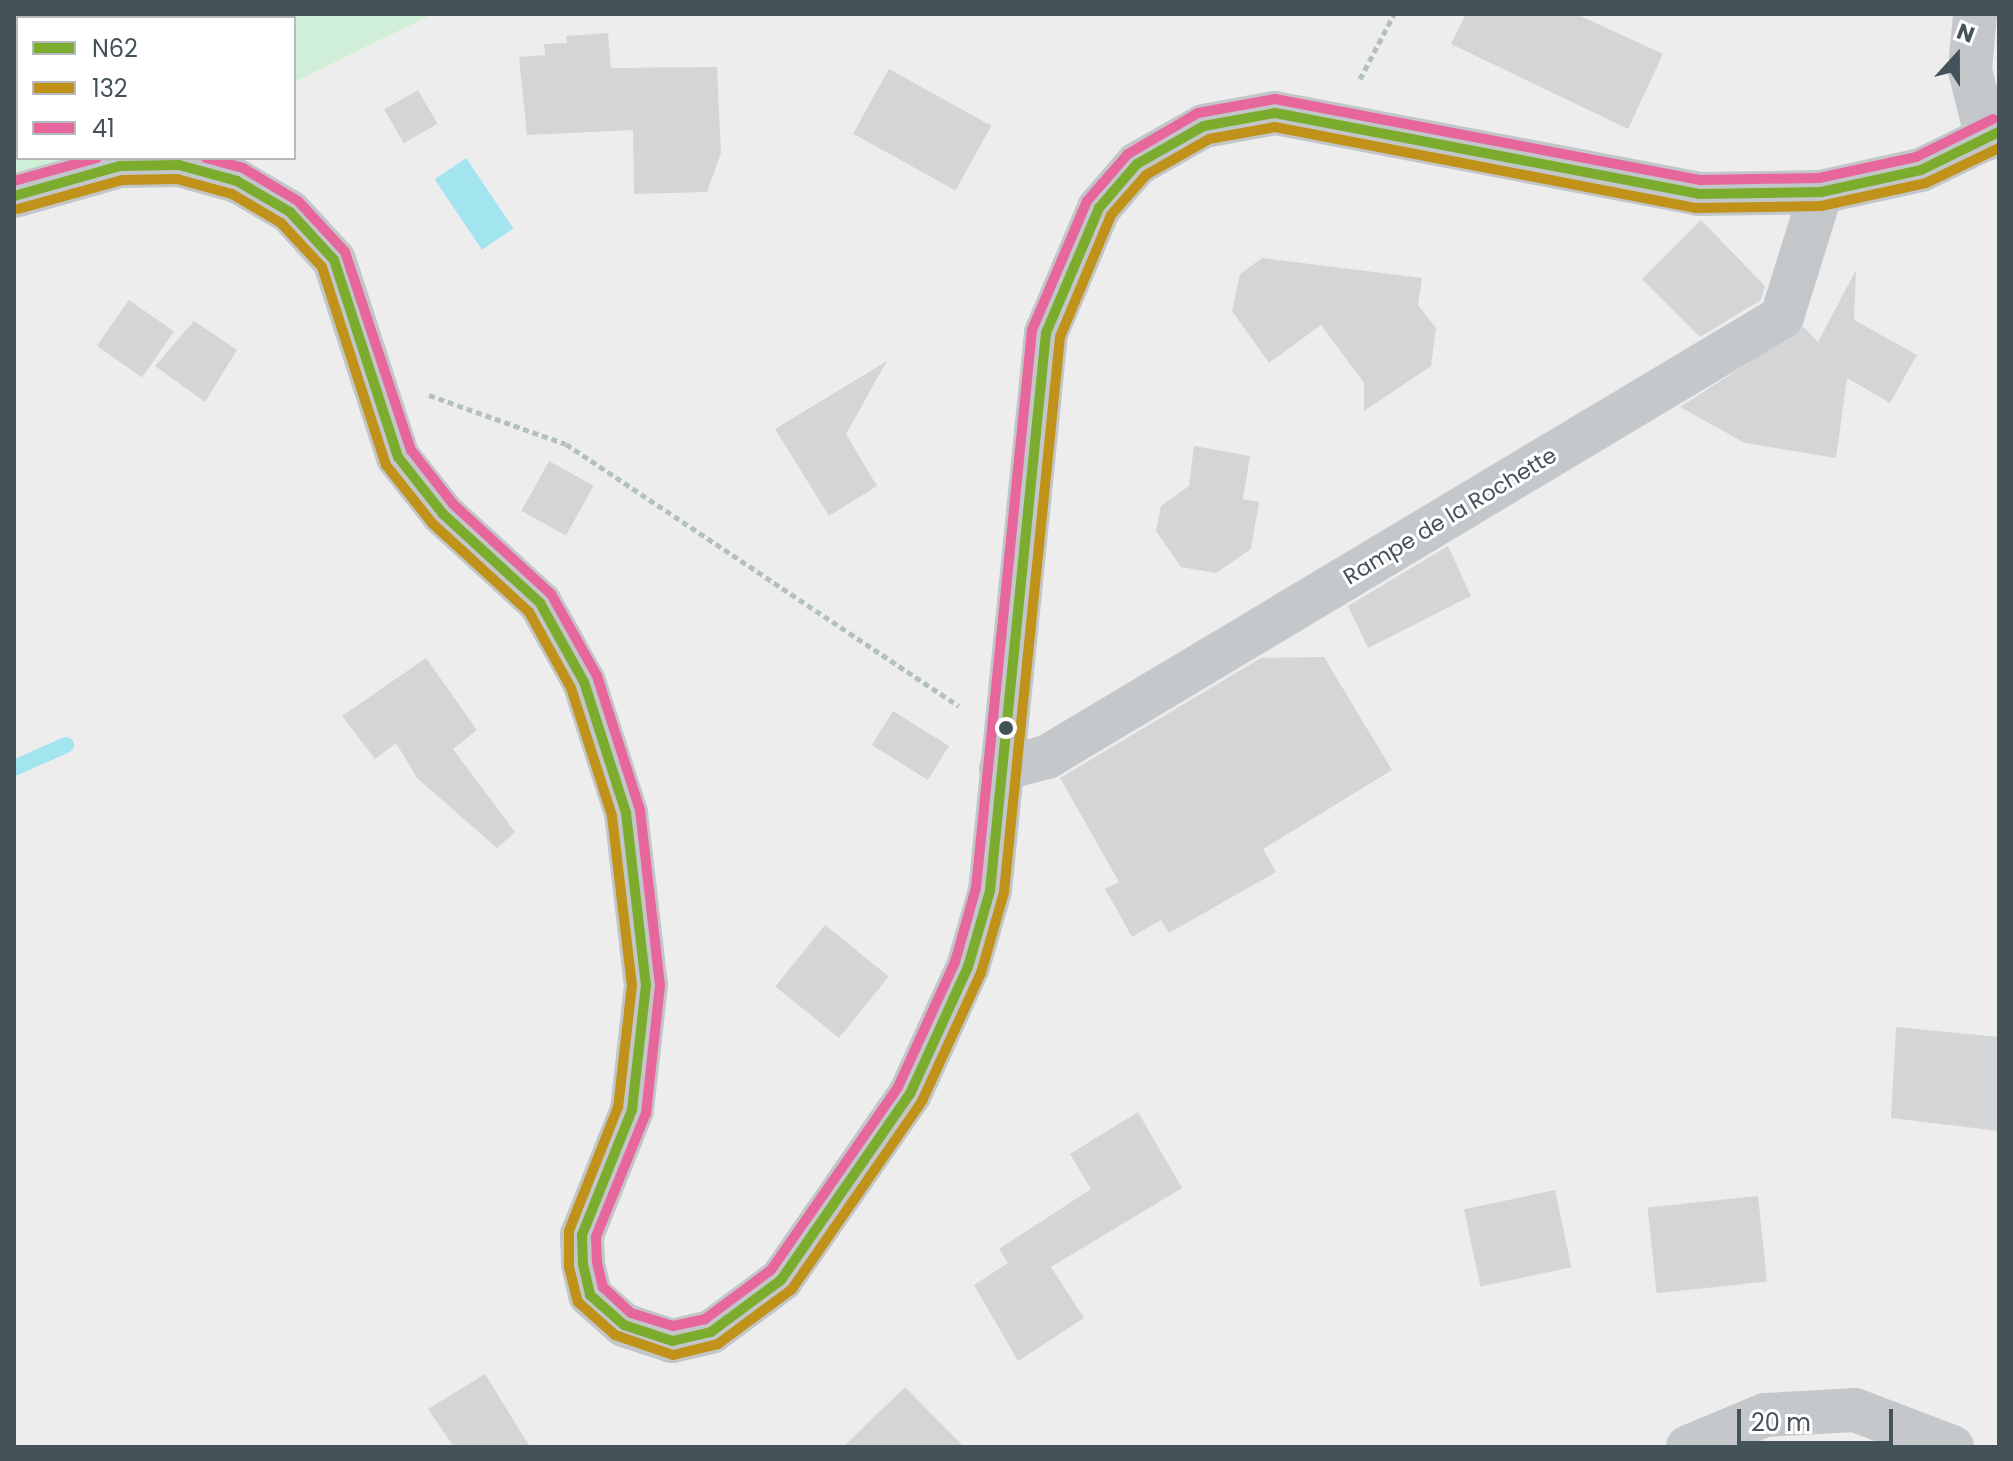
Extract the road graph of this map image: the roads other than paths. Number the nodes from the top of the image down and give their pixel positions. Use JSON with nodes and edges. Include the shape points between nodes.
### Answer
{"nodes":[{"id":1,"x":1975,"y":14,"type":"edge"},
{"id":2,"x":1993,"y":136,"type":"edge"},
{"id":3,"x":1821,"y":192,"type":"junction"},
{"id":4,"x":14,"y":196,"type":"edge"},
{"id":5,"x":1004,"y":749,"type":"junction"},
{"id":6,"x":1688,"y":1447,"type":"edge"},
{"id":7,"x":1952,"y":1447,"type":"edge"}],
"edges":[{"from":1,"to":2,"type":"street","via":[[1970,70]]},
{"from":2,"to":3,"type":"main road","via":[[1921,170]]},
{"from":3,"to":5,"type":"street","name":"Rampe de la Rochette","via":[[1782,317],[1047,757]]},
{"from":3,"to":5,"type":"main road","via":[[1699,194],[1275,113],[1204,126],[1137,164],[1099,208],[1046,333]]},
{"from":4,"to":5,"type":"main road","via":[[120,166],[179,165],[237,181],[290,212],[334,260],[398,457],[443,514],[540,603],[584,682],[626,813],[646,985],[632,1110],[582,1235],[590,1295],[624,1325],[672,1341],[747,1312],[781,1280],[868,1161],[910,1094],[968,967],[990,891]]},
{"from":6,"to":7,"type":"street","via":[[1765,1415],[1855,1410]]}]}
